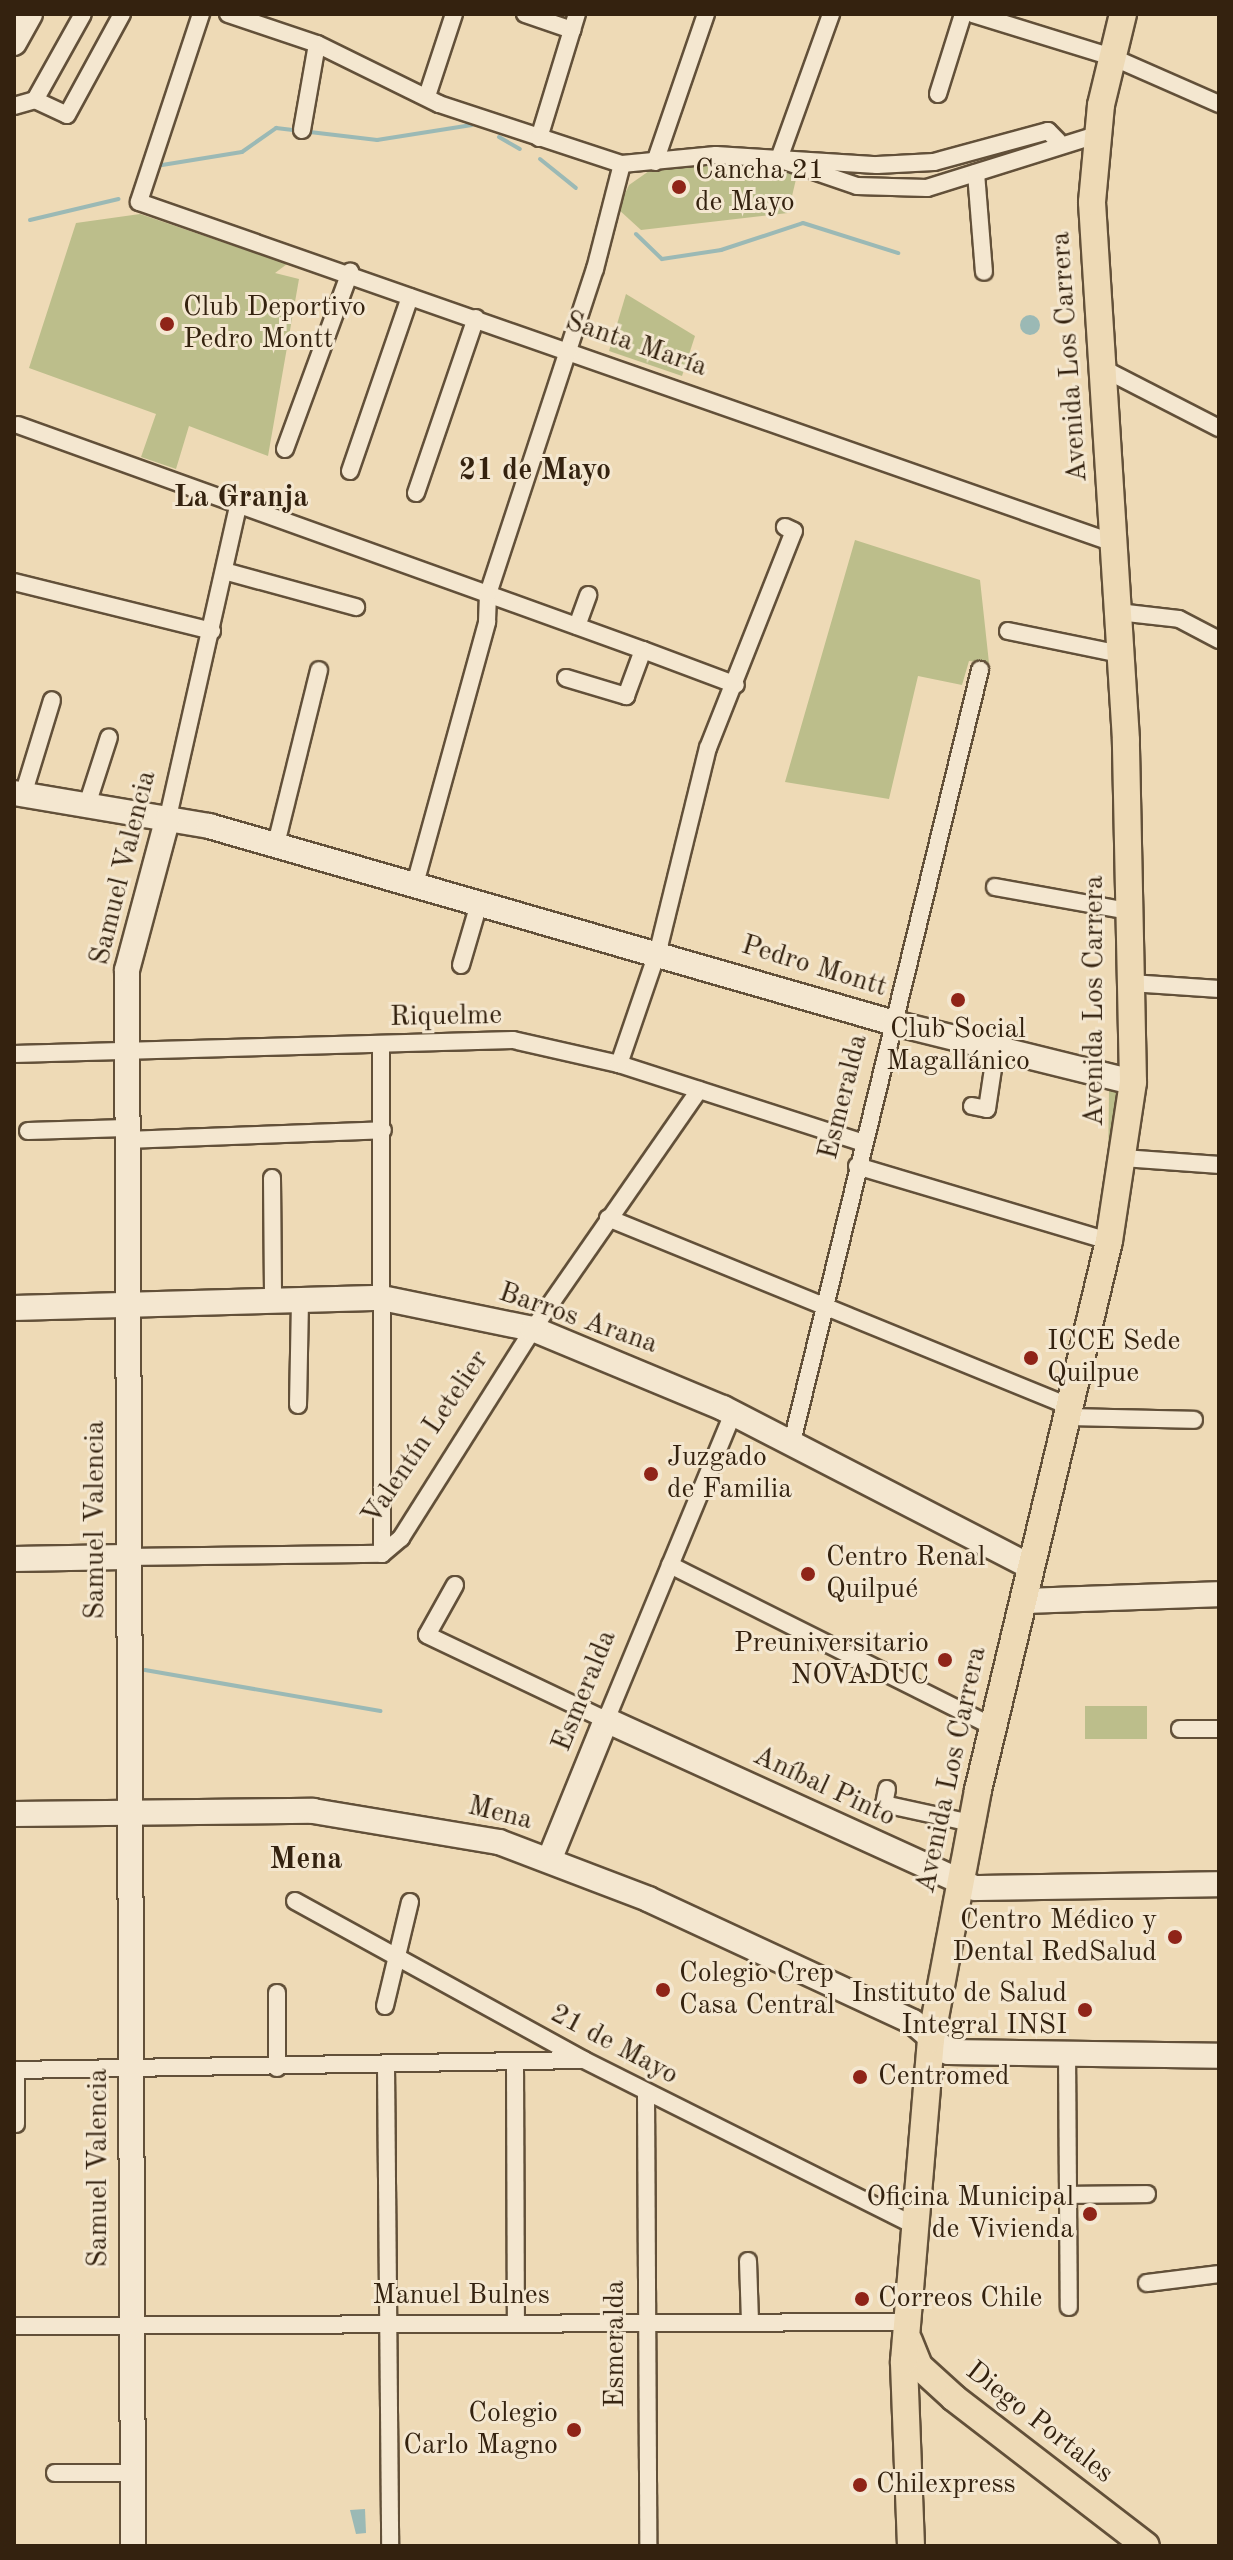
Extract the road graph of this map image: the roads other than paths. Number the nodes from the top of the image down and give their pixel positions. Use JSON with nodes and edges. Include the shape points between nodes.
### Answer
{"nodes":[{"id":1,"x":83,"y":14,"type":"edge"},
{"id":2,"x":122,"y":14,"type":"edge"},
{"id":3,"x":201,"y":14,"type":"edge"},
{"id":4,"x":228,"y":14,"type":"edge"},
{"id":5,"x":454,"y":14,"type":"edge"},
{"id":6,"x":525,"y":14,"type":"edge"},
{"id":7,"x":706,"y":14,"type":"edge"},
{"id":8,"x":831,"y":14,"type":"edge"},
{"id":9,"x":963,"y":14,"type":"edge"},
{"id":10,"x":973,"y":14,"type":"edge"},
{"id":11,"x":1123,"y":14,"type":"edge"},
{"id":12,"x":270,"y":20,"type":"edge"},
{"id":13,"x":574,"y":22,"type":"edge"},
{"id":14,"x":317,"y":44,"type":"junction"},
{"id":15,"x":1112,"y":57,"type":"junction"},
{"id":16,"x":428,"y":93,"type":"junction"},
{"id":17,"x":938,"y":94,"type":"dead end"},
{"id":18,"x":35,"y":100,"type":"junction"},
{"id":19,"x":1219,"y":104,"type":"edge"},
{"id":20,"x":14,"y":106,"type":"edge"},
{"id":21,"x":302,"y":130,"type":"dead end"},
{"id":22,"x":1096,"y":135,"type":"junction"},
{"id":23,"x":539,"y":138,"type":"junction"},
{"id":24,"x":1058,"y":141,"type":"junction"},
{"id":25,"x":780,"y":156,"type":"junction"},
{"id":26,"x":655,"y":162,"type":"junction"},
{"id":27,"x":622,"y":164,"type":"junction"},
{"id":28,"x":976,"y":173,"type":"junction"},
{"id":29,"x":350,"y":272,"type":"junction"},
{"id":30,"x":984,"y":272,"type":"dead end"},
{"id":31,"x":410,"y":297,"type":"junction"},
{"id":32,"x":476,"y":318,"type":"junction"},
{"id":33,"x":569,"y":350,"type":"junction"},
{"id":34,"x":1104,"y":369,"type":"junction"},
{"id":35,"x":18,"y":425,"type":"dead end"},
{"id":36,"x":1219,"y":428,"type":"edge"},
{"id":37,"x":285,"y":449,"type":"dead end"},
{"id":38,"x":350,"y":471,"type":"dead end"},
{"id":39,"x":416,"y":493,"type":"dead end"},
{"id":40,"x":238,"y":507,"type":"junction"},
{"id":41,"x":785,"y":527,"type":"dead end"},
{"id":42,"x":1114,"y":543,"type":"junction"},
{"id":43,"x":224,"y":571,"type":"junction"},
{"id":44,"x":14,"y":582,"type":"edge"},
{"id":45,"x":488,"y":594,"type":"junction"},
{"id":46,"x":588,"y":595,"type":"dead end"},
{"id":47,"x":356,"y":607,"type":"dead end"},
{"id":48,"x":1118,"y":612,"type":"junction"},
{"id":49,"x":577,"y":626,"type":"junction"},
{"id":50,"x":212,"y":631,"type":"junction"},
{"id":51,"x":1008,"y":631,"type":"dead end"},
{"id":52,"x":1219,"y":640,"type":"edge"},
{"id":53,"x":643,"y":650,"type":"junction"},
{"id":54,"x":1120,"y":654,"type":"junction"},
{"id":55,"x":319,"y":670,"type":"dead end"},
{"id":56,"x":980,"y":670,"type":"dead end"},
{"id":57,"x":566,"y":678,"type":"dead end"},
{"id":58,"x":736,"y":685,"type":"junction"},
{"id":59,"x":52,"y":700,"type":"dead end"},
{"id":60,"x":109,"y":737,"type":"dead end"},
{"id":61,"x":18,"y":794,"type":"edge"},
{"id":62,"x":87,"y":805,"type":"junction"},
{"id":63,"x":168,"y":817,"type":"junction"},
{"id":64,"x":276,"y":844,"type":"junction"},
{"id":65,"x":415,"y":884,"type":"junction"},
{"id":66,"x":995,"y":887,"type":"dead end"},
{"id":67,"x":479,"y":904,"type":"junction"},
{"id":68,"x":1129,"y":911,"type":"junction"},
{"id":69,"x":658,"y":951,"type":"junction"},
{"id":70,"x":461,"y":965,"type":"dead end"},
{"id":71,"x":1131,"y":983,"type":"junction"},
{"id":72,"x":1219,"y":989,"type":"edge"},
{"id":73,"x":894,"y":1023,"type":"junction"},
{"id":74,"x":381,"y":1044,"type":"junction"},
{"id":75,"x":996,"y":1049,"type":"junction"},
{"id":76,"x":127,"y":1052,"type":"junction"},
{"id":77,"x":14,"y":1054,"type":"edge"},
{"id":78,"x":619,"y":1064,"type":"junction"},
{"id":79,"x":1133,"y":1082,"type":"junction"},
{"id":80,"x":699,"y":1090,"type":"junction"},
{"id":81,"x":972,"y":1106,"type":"dead end"},
{"id":82,"x":383,"y":1130,"type":"junction"},
{"id":83,"x":28,"y":1131,"type":"dead end"},
{"id":84,"x":126,"y":1134,"type":"junction"},
{"id":85,"x":864,"y":1143,"type":"junction"},
{"id":86,"x":1124,"y":1158,"type":"junction"},
{"id":87,"x":1219,"y":1165,"type":"edge"},
{"id":88,"x":857,"y":1166,"type":"junction"},
{"id":89,"x":272,"y":1178,"type":"dead end"},
{"id":90,"x":608,"y":1218,"type":"junction"},
{"id":91,"x":1109,"y":1241,"type":"junction"},
{"id":92,"x":382,"y":1298,"type":"junction"},
{"id":93,"x":273,"y":1300,"type":"junction"},
{"id":94,"x":300,"y":1300,"type":"junction"},
{"id":95,"x":127,"y":1303,"type":"junction"},
{"id":96,"x":14,"y":1308,"type":"edge"},
{"id":97,"x":825,"y":1308,"type":"junction"},
{"id":98,"x":533,"y":1329,"type":"junction"},
{"id":99,"x":298,"y":1405,"type":"dead end"},
{"id":100,"x":1067,"y":1412,"type":"junction"},
{"id":101,"x":733,"y":1413,"type":"junction"},
{"id":102,"x":1194,"y":1420,"type":"dead end"},
{"id":103,"x":791,"y":1446,"type":"junction"},
{"id":104,"x":382,"y":1554,"type":"junction"},
{"id":105,"x":125,"y":1557,"type":"junction"},
{"id":106,"x":14,"y":1559,"type":"edge"},
{"id":107,"x":670,"y":1565,"type":"junction"},
{"id":108,"x":1031,"y":1567,"type":"junction"},
{"id":109,"x":455,"y":1585,"type":"dead end"},
{"id":110,"x":1219,"y":1594,"type":"edge"},
{"id":111,"x":1023,"y":1601,"type":"junction"},
{"id":112,"x":606,"y":1720,"type":"junction"},
{"id":113,"x":992,"y":1726,"type":"junction"},
{"id":114,"x":1180,"y":1729,"type":"dead end"},
{"id":115,"x":1219,"y":1729,"type":"edge"},
{"id":116,"x":887,"y":1789,"type":"dead end"},
{"id":117,"x":126,"y":1812,"type":"junction"},
{"id":118,"x":14,"y":1814,"type":"edge"},
{"id":119,"x":971,"y":1823,"type":"junction"},
{"id":120,"x":550,"y":1858,"type":"junction"},
{"id":121,"x":959,"y":1882,"type":"junction"},
{"id":122,"x":1219,"y":1884,"type":"edge"},
{"id":123,"x":295,"y":1901,"type":"dead end"},
{"id":124,"x":410,"y":1902,"type":"dead end"},
{"id":125,"x":393,"y":1952,"type":"junction"},
{"id":126,"x":277,"y":1993,"type":"dead end"},
{"id":127,"x":385,"y":2006,"type":"dead end"},
{"id":128,"x":931,"y":2039,"type":"junction"},
{"id":129,"x":1067,"y":2052,"type":"junction"},
{"id":130,"x":1219,"y":2056,"type":"edge"},
{"id":131,"x":584,"y":2060,"type":"junction"},
{"id":132,"x":515,"y":2064,"type":"junction"},
{"id":133,"x":386,"y":2066,"type":"junction"},
{"id":134,"x":129,"y":2068,"type":"junction"},
{"id":135,"x":277,"y":2068,"type":"junction"},
{"id":136,"x":15,"y":2070,"type":"edge"},
{"id":137,"x":646,"y":2093,"type":"junction"},
{"id":138,"x":16,"y":2124,"type":"edge"},
{"id":139,"x":1147,"y":2194,"type":"dead end"},
{"id":140,"x":1068,"y":2195,"type":"junction"},
{"id":141,"x":913,"y":2225,"type":"junction"},
{"id":142,"x":748,"y":2261,"type":"dead end"},
{"id":143,"x":1219,"y":2274,"type":"edge"},
{"id":144,"x":1147,"y":2283,"type":"dead end"},
{"id":145,"x":1069,"y":2307,"type":"dead end"},
{"id":146,"x":646,"y":2320,"type":"junction"},
{"id":147,"x":516,"y":2321,"type":"junction"},
{"id":148,"x":750,"y":2321,"type":"junction"},
{"id":149,"x":388,"y":2322,"type":"junction"},
{"id":150,"x":131,"y":2324,"type":"junction"},
{"id":151,"x":14,"y":2326,"type":"edge"},
{"id":152,"x":909,"y":2330,"type":"junction"},
{"id":153,"x":951,"y":2396,"type":"junction"},
{"id":154,"x":910,"y":2456,"type":"junction"},
{"id":155,"x":55,"y":2473,"type":"dead end"},
{"id":156,"x":132,"y":2473,"type":"junction"},
{"id":157,"x":133,"y":2546,"type":"edge"},
{"id":158,"x":390,"y":2546,"type":"edge"},
{"id":159,"x":648,"y":2546,"type":"edge"},
{"id":160,"x":911,"y":2546,"type":"edge"},
{"id":161,"x":1146,"y":2546,"type":"edge"}],
"edges":[{"from":1,"to":18,"type":"street"},
{"from":2,"to":18,"type":"street","via":[[67,115]]},
{"from":3,"to":29,"type":"street","name":"Santa María","via":[[139,202]]},
{"from":4,"to":12,"type":"street"},
{"from":5,"to":16,"type":"street"},
{"from":6,"to":13,"type":"street"},
{"from":7,"to":26,"type":"street"},
{"from":8,"to":25,"type":"street"},
{"from":9,"to":17,"type":"street"},
{"from":10,"to":15,"type":"street"},
{"from":11,"to":15,"type":"main road","name":"Avenida Los Carrera"},
{"from":12,"to":14,"type":"street"},
{"from":13,"to":23,"type":"street"},
{"from":14,"to":16,"type":"street"},
{"from":14,"to":21,"type":"street"},
{"from":15,"to":19,"type":"street"},
{"from":15,"to":22,"type":"main road","name":"Avenida Los Carrera"},
{"from":16,"to":23,"type":"street","via":[[439,104]]},
{"from":18,"to":20,"type":"street"},
{"from":22,"to":24,"type":"street"},
{"from":22,"to":34,"type":"main road","name":"Avenida Los Carrera","via":[[1092,202]]},
{"from":23,"to":27,"type":"street"},
{"from":24,"to":25,"type":"street","via":[[1048,131],[934,162],[890,165]]},
{"from":24,"to":28,"type":"street"},
{"from":25,"to":26,"type":"street"},
{"from":25,"to":28,"type":"street","via":[[799,170],[884,190],[927,188]]},
{"from":26,"to":27,"type":"street"},
{"from":27,"to":33,"type":"street"},
{"from":28,"to":30,"type":"street"},
{"from":29,"to":31,"type":"street","name":"Santa María"},
{"from":29,"to":37,"type":"street"},
{"from":31,"to":32,"type":"street","name":"Santa María"},
{"from":31,"to":38,"type":"street"},
{"from":32,"to":33,"type":"street","name":"Santa María"},
{"from":32,"to":39,"type":"street"},
{"from":33,"to":42,"type":"street","name":"Santa María"},
{"from":33,"to":45,"type":"street"},
{"from":34,"to":36,"type":"street"},
{"from":34,"to":42,"type":"main road","name":"Avenida Los Carrera"},
{"from":35,"to":40,"type":"street"},
{"from":40,"to":43,"type":"street","name":"Samuel Valencia"},
{"from":40,"to":45,"type":"street"},
{"from":41,"to":58,"type":"street","via":[[794,531]]},
{"from":42,"to":48,"type":"main road","name":"Avenida Los Carrera"},
{"from":43,"to":47,"type":"street"},
{"from":43,"to":50,"type":"street","name":"Samuel Valencia"},
{"from":44,"to":50,"type":"street"},
{"from":45,"to":49,"type":"street"},
{"from":45,"to":65,"type":"street","via":[[487,622],[457,711]]},
{"from":46,"to":49,"type":"street"},
{"from":48,"to":52,"type":"street","via":[[1179,619]]},
{"from":48,"to":54,"type":"main road","name":"Avenida Los Carrera"},
{"from":49,"to":53,"type":"street"},
{"from":50,"to":63,"type":"street","name":"Samuel Valencia"},
{"from":51,"to":54,"type":"street"},
{"from":53,"to":57,"type":"street","via":[[626,696]]},
{"from":53,"to":58,"type":"street"},
{"from":54,"to":68,"type":"main road","name":"Avenida Los Carrera"},
{"from":55,"to":64,"type":"street"},
{"from":56,"to":73,"type":"street","name":"Esmeralda"},
{"from":58,"to":69,"type":"street","via":[[708,748]]},
{"from":59,"to":61,"type":"street"},
{"from":60,"to":62,"type":"street"},
{"from":61,"to":62,"type":"main road","name":"Pedro Montt"},
{"from":62,"to":63,"type":"main road","name":"Pedro Montt"},
{"from":63,"to":64,"type":"main road","name":"Pedro Montt"},
{"from":63,"to":76,"type":"main road","name":"Samuel Valencia","via":[[127,970]]},
{"from":64,"to":65,"type":"main road","name":"Pedro Montt"},
{"from":65,"to":67,"type":"main road","name":"Pedro Montt"},
{"from":66,"to":68,"type":"street"},
{"from":67,"to":69,"type":"main road","name":"Pedro Montt"},
{"from":67,"to":70,"type":"street"},
{"from":68,"to":71,"type":"main road","name":"Avenida Los Carrera"},
{"from":69,"to":73,"type":"main road","name":"Pedro Montt"},
{"from":69,"to":78,"type":"street"},
{"from":71,"to":72,"type":"street"},
{"from":71,"to":79,"type":"main road","name":"Avenida Los Carrera"},
{"from":73,"to":75,"type":"main road","name":"Pedro Montt"},
{"from":73,"to":85,"type":"street","name":"Esmeralda"},
{"from":74,"to":76,"type":"street","name":"Riquelme"},
{"from":74,"to":78,"type":"street","name":"Riquelme","via":[[513,1040]]},
{"from":74,"to":82,"type":"street"},
{"from":75,"to":79,"type":"main road","name":"Pedro Montt"},
{"from":75,"to":81,"type":"street","via":[[987,1109]]},
{"from":76,"to":77,"type":"street","name":"Riquelme"},
{"from":76,"to":84,"type":"main road","name":"Samuel Valencia"},
{"from":78,"to":80,"type":"street","name":"Riquelme"},
{"from":79,"to":86,"type":"main road","name":"Avenida Los Carrera"},
{"from":80,"to":85,"type":"street","name":"Riquelme"},
{"from":80,"to":90,"type":"street","name":"Valentín Letelier"},
{"from":82,"to":84,"type":"street"},
{"from":82,"to":92,"type":"street"},
{"from":83,"to":84,"type":"street"},
{"from":84,"to":95,"type":"main road","name":"Samuel Valencia"},
{"from":85,"to":88,"type":"street","name":"Esmeralda"},
{"from":86,"to":87,"type":"street"},
{"from":86,"to":91,"type":"main road","name":"Avenida Los Carrera"},
{"from":88,"to":91,"type":"street"},
{"from":88,"to":97,"type":"street","name":"Esmeralda"},
{"from":89,"to":93,"type":"street"},
{"from":90,"to":97,"type":"street"},
{"from":90,"to":98,"type":"street","name":"Valentín Letelier"},
{"from":91,"to":100,"type":"main road","name":"Avenida Los Carrera"},
{"from":92,"to":94,"type":"main road","name":"Barros Arana"},
{"from":92,"to":98,"type":"main road","name":"Barros Arana"},
{"from":92,"to":104,"type":"street"},
{"from":93,"to":94,"type":"main road","name":"Barros Arana"},
{"from":93,"to":95,"type":"main road","name":"Barros Arana"},
{"from":94,"to":99,"type":"street"},
{"from":95,"to":96,"type":"main road","name":"Barros Arana"},
{"from":95,"to":105,"type":"main road","name":"Samuel Valencia"},
{"from":97,"to":100,"type":"street"},
{"from":97,"to":103,"type":"street","name":"Esmeralda"},
{"from":98,"to":101,"type":"main road","name":"Barros Arana"},
{"from":98,"to":104,"type":"street","name":"Valentín Letelier","via":[[401,1538]]},
{"from":100,"to":102,"type":"street"},
{"from":100,"to":108,"type":"main road","name":"Avenida Los Carrera"},
{"from":101,"to":103,"type":"main road","name":"Barros Arana"},
{"from":101,"to":107,"type":"street","name":"Esmeralda"},
{"from":103,"to":108,"type":"main road","name":"Barros Arana"},
{"from":104,"to":105,"type":"street","name":"Valentín Letelier"},
{"from":105,"to":106,"type":"main road","name":"Valentín Letelier"},
{"from":105,"to":117,"type":"main road","name":"Samuel Valencia"},
{"from":107,"to":112,"type":"street","name":"Esmeralda"},
{"from":107,"to":113,"type":"street"},
{"from":108,"to":111,"type":"main road","name":"Avenida Los Carrera"},
{"from":109,"to":112,"type":"street","name":"Aníbal Pinto","via":[[427,1635]]},
{"from":110,"to":111,"type":"main road"},
{"from":111,"to":113,"type":"main road","name":"Avenida Los Carrera"},
{"from":112,"to":120,"type":"main road","name":"Esmeralda"},
{"from":112,"to":121,"type":"main road","name":"Aníbal Pinto"},
{"from":113,"to":119,"type":"main road","name":"Avenida Los Carrera"},
{"from":114,"to":115,"type":"street"},
{"from":116,"to":119,"type":"street","via":[[884,1804]]},
{"from":117,"to":118,"type":"main road","name":"Mena"},
{"from":117,"to":120,"type":"main road","name":"Mena","via":[[350,1815]]},
{"from":117,"to":134,"type":"main road","name":"Samuel Valencia"},
{"from":119,"to":121,"type":"main road","name":"Avenida Los Carrera"},
{"from":120,"to":128,"type":"main road","name":"Mena","via":[[917,2024]]},
{"from":121,"to":122,"type":"main road","name":"Aníbal Pinto","via":[[975,1888]]},
{"from":121,"to":128,"type":"main road","name":"Avenida Los Carrera"},
{"from":123,"to":125,"type":"street","name":"21 de Mayo"},
{"from":124,"to":125,"type":"street"},
{"from":125,"to":127,"type":"street"},
{"from":125,"to":131,"type":"street","name":"21 de Mayo"},
{"from":126,"to":135,"type":"street"},
{"from":128,"to":129,"type":"main road","name":"Mena","via":[[948,2052]]},
{"from":128,"to":141,"type":"main road","name":"Avenida Los Carrera"},
{"from":129,"to":130,"type":"main road","name":"Mena"},
{"from":129,"to":140,"type":"street"},
{"from":131,"to":132,"type":"street"},
{"from":131,"to":137,"type":"street","name":"21 de Mayo"},
{"from":132,"to":133,"type":"street"},
{"from":132,"to":147,"type":"street"},
{"from":133,"to":135,"type":"street"},
{"from":133,"to":149,"type":"street"},
{"from":134,"to":135,"type":"street"},
{"from":134,"to":136,"type":"street"},
{"from":134,"to":150,"type":"main road","name":"Samuel Valencia"},
{"from":136,"to":138,"type":"street"},
{"from":137,"to":141,"type":"street","name":"21 de Mayo"},
{"from":137,"to":146,"type":"street","name":"Esmeralda"},
{"from":139,"to":140,"type":"street"},
{"from":140,"to":145,"type":"street"},
{"from":141,"to":152,"type":"main road","name":"Avenida Los Carrera"},
{"from":142,"to":148,"type":"street"},
{"from":143,"to":144,"type":"street"},
{"from":146,"to":147,"type":"street","name":"Manuel Bulnes"},
{"from":146,"to":148,"type":"street","name":"Manuel Bulnes"},
{"from":146,"to":159,"type":"street","name":"Esmeralda"},
{"from":147,"to":149,"type":"street","name":"Manuel Bulnes"},
{"from":148,"to":152,"type":"street","name":"Manuel Bulnes"},
{"from":149,"to":150,"type":"street","name":"Manuel Bulnes"},
{"from":149,"to":158,"type":"street"},
{"from":150,"to":151,"type":"street","name":"Manuel Bulnes"},
{"from":150,"to":156,"type":"main road","name":"Samuel Valencia"},
{"from":152,"to":153,"type":"main road","name":"Diego Portales","via":[[919,2366]]},
{"from":152,"to":154,"type":"main road","name":"Avenida Los Carrera"},
{"from":153,"to":154,"type":"main road","via":[[919,2404]]},
{"from":153,"to":161,"type":"main road","name":"Diego Portales"},
{"from":154,"to":160,"type":"main road","name":"Avenida Los Carrera"},
{"from":155,"to":156,"type":"street"},
{"from":156,"to":157,"type":"main road","name":"Samuel Valencia"}]}
